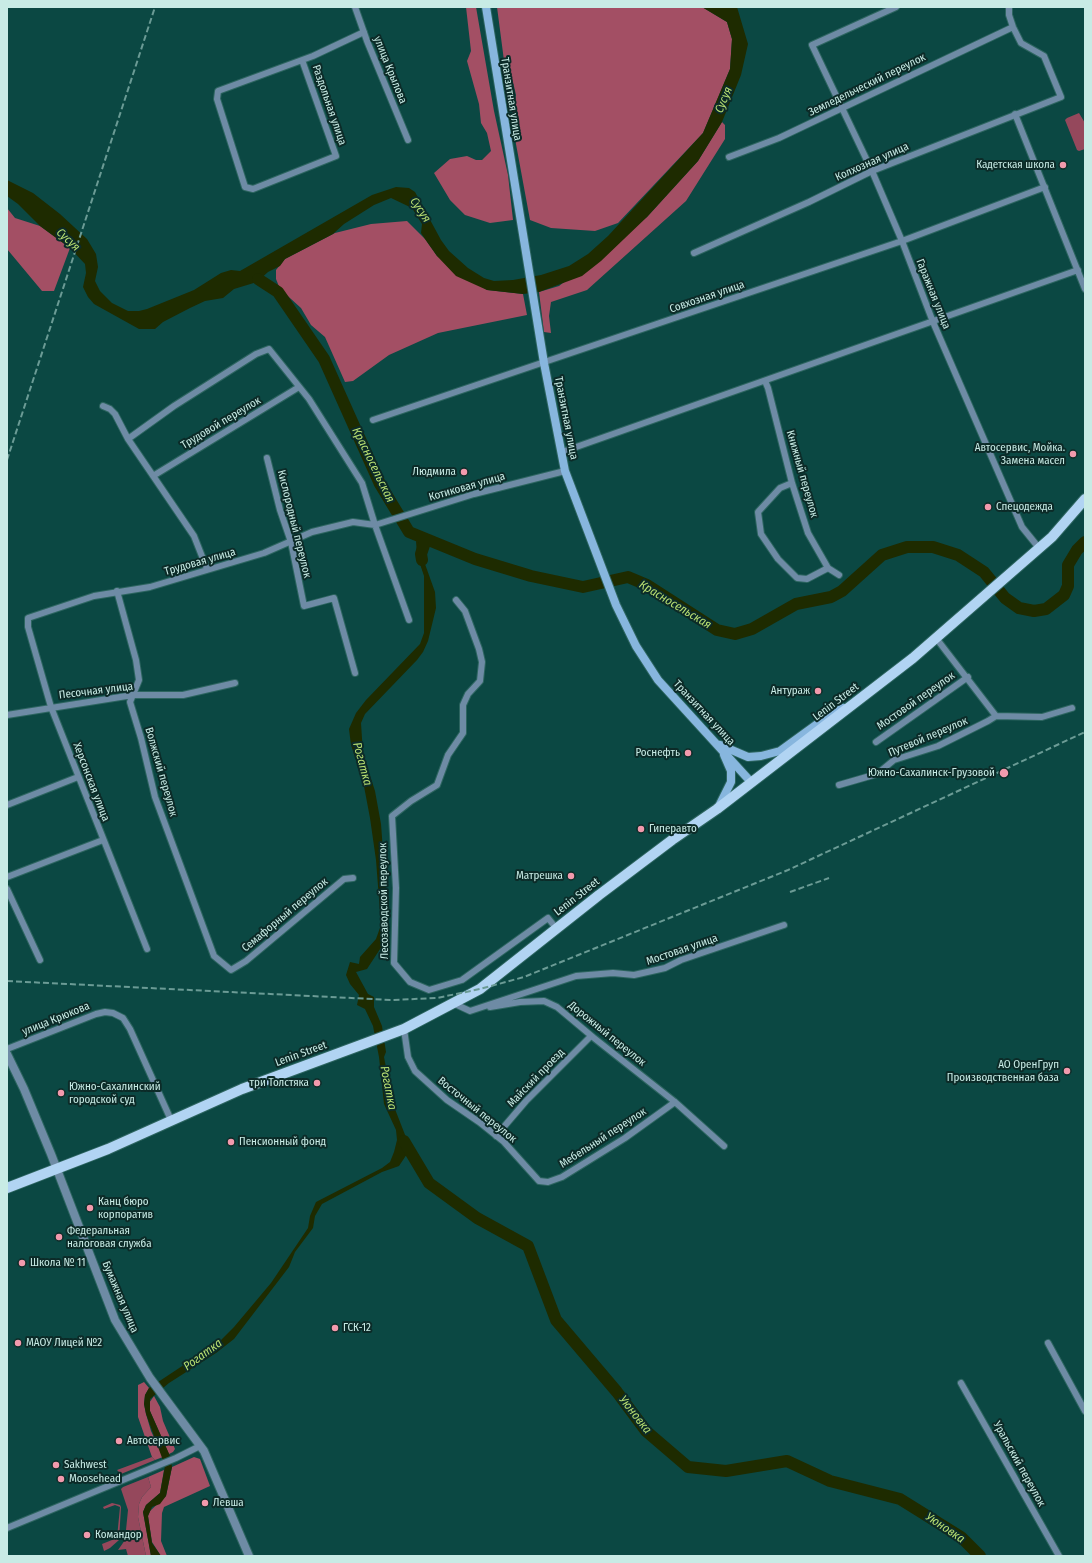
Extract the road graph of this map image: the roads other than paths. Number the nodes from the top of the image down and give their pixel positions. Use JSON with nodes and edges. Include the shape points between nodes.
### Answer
{"nodes":[{"id":1,"x":355,"y":7,"type":"edge"},
{"id":2,"x":486,"y":7,"type":"edge"},
{"id":3,"x":896,"y":7,"type":"edge"},
{"id":4,"x":1010,"y":7,"type":"edge"},
{"id":5,"x":1013,"y":27,"type":"junction"},
{"id":6,"x":364,"y":32,"type":"junction"},
{"id":7,"x":302,"y":60,"type":"junction"},
{"id":8,"x":841,"y":108,"type":"junction"},
{"id":9,"x":1016,"y":114,"type":"junction"},
{"id":10,"x":408,"y":140,"type":"dead end"},
{"id":11,"x":729,"y":157,"type":"dead end"},
{"id":12,"x":872,"y":171,"type":"junction"},
{"id":13,"x":1045,"y":187,"type":"junction"},
{"id":14,"x":902,"y":241,"type":"junction"},
{"id":15,"x":694,"y":253,"type":"dead end"},
{"id":16,"x":1078,"y":270,"type":"junction"},
{"id":17,"x":1085,"y":289,"type":"edge"},
{"id":18,"x":933,"y":322,"type":"junction"},
{"id":19,"x":544,"y":363,"type":"junction"},
{"id":20,"x":765,"y":381,"type":"junction"},
{"id":21,"x":299,"y":387,"type":"junction"},
{"id":22,"x":103,"y":406,"type":"dead end"},
{"id":23,"x":373,"y":420,"type":"dead end"},
{"id":24,"x":128,"y":439,"type":"junction"},
{"id":25,"x":562,"y":452,"type":"junction"},
{"id":26,"x":267,"y":458,"type":"dead end"},
{"id":27,"x":566,"y":471,"type":"junction"},
{"id":28,"x":153,"y":476,"type":"junction"},
{"id":29,"x":792,"y":483,"type":"junction"},
{"id":30,"x":1085,"y":499,"type":"edge"},
{"id":31,"x":375,"y":525,"type":"junction"},
{"id":32,"x":291,"y":542,"type":"junction"},
{"id":33,"x":1039,"y":548,"type":"junction"},
{"id":34,"x":828,"y":568,"type":"junction"},
{"id":35,"x":207,"y":569,"type":"junction"},
{"id":36,"x":839,"y":575,"type":"dead end"},
{"id":37,"x":117,"y":591,"type":"junction"},
{"id":38,"x":456,"y":600,"type":"dead end"},
{"id":39,"x":28,"y":618,"type":"joint"},
{"id":40,"x":409,"y":620,"type":"dead end"},
{"id":41,"x":936,"y":638,"type":"junction"},
{"id":42,"x":355,"y":673,"type":"dead end"},
{"id":43,"x":968,"y":677,"type":"junction"},
{"id":44,"x":235,"y":683,"type":"dead end"},
{"id":45,"x":133,"y":695,"type":"junction"},
{"id":46,"x":855,"y":703,"type":"junction"},
{"id":47,"x":51,"y":707,"type":"junction"},
{"id":48,"x":1072,"y":708,"type":"dead end"},
{"id":49,"x":7,"y":714,"type":"edge"},
{"id":50,"x":996,"y":716,"type":"junction"},
{"id":51,"x":876,"y":742,"type":"dead end"},
{"id":52,"x":717,"y":744,"type":"junction"},
{"id":53,"x":78,"y":777,"type":"junction"},
{"id":54,"x":752,"y":782,"type":"junction"},
{"id":55,"x":839,"y":785,"type":"dead end"},
{"id":56,"x":7,"y":805,"type":"edge"},
{"id":57,"x":718,"y":809,"type":"junction"},
{"id":58,"x":103,"y":840,"type":"junction"},
{"id":59,"x":7,"y":877,"type":"edge"},
{"id":60,"x":353,"y":878,"type":"dead end"},
{"id":61,"x":7,"y":889,"type":"edge"},
{"id":62,"x":784,"y":925,"type":"dead end"},
{"id":63,"x":556,"y":928,"type":"junction"},
{"id":64,"x":148,"y":949,"type":"dead end"},
{"id":65,"x":40,"y":960,"type":"dead end"},
{"id":66,"x":231,"y":970,"type":"joint"},
{"id":67,"x":455,"y":1004,"type":"junction"},
{"id":68,"x":470,"y":1011,"type":"junction"},
{"id":69,"x":400,"y":1030,"type":"junction"},
{"id":70,"x":591,"y":1036,"type":"junction"},
{"id":71,"x":7,"y":1050,"type":"edge"},
{"id":72,"x":7,"y":1054,"type":"edge"},
{"id":73,"x":675,"y":1102,"type":"junction"},
{"id":74,"x":171,"y":1120,"type":"junction"},
{"id":75,"x":496,"y":1136,"type":"junction"},
{"id":76,"x":724,"y":1146,"type":"dead end"},
{"id":77,"x":56,"y":1168,"type":"junction"},
{"id":78,"x":539,"y":1181,"type":"joint"},
{"id":79,"x":7,"y":1188,"type":"edge"},
{"id":80,"x":1048,"y":1343,"type":"dead end"},
{"id":81,"x":961,"y":1383,"type":"dead end"},
{"id":82,"x":1085,"y":1410,"type":"edge"},
{"id":83,"x":200,"y":1446,"type":"junction"},
{"id":84,"x":7,"y":1528,"type":"edge"},
{"id":85,"x":249,"y":1556,"type":"edge"},
{"id":86,"x":1059,"y":1556,"type":"edge"}],
"edges":[{"from":1,"to":6,"type":"street","name":"улица Крылова"},
{"from":2,"to":19,"type":"main road","name":"Транзитная улица"},
{"from":3,"to":8,"type":"street","name":"Гаражная улица","via":[[812,45]]},
{"from":4,"to":5,"type":"street","via":[[1009,15]]},
{"from":5,"to":8,"type":"street","name":"Земледельческий переулок"},
{"from":5,"to":9,"type":"street","name":"Колхозная улица","via":[[1021,43],[1044,56],[1061,97]]},
{"from":6,"to":7,"type":"street"},
{"from":6,"to":10,"type":"street","name":"улица Крылова"},
{"from":7,"to":7,"type":"street","name":"Раздольная улица","via":[[336,156],[253,189],[245,187],[217,99],[218,91]]},
{"from":8,"to":11,"type":"street","name":"Земледельческий переулок","via":[[762,146]]},
{"from":8,"to":12,"type":"street","name":"Гаражная улица"},
{"from":9,"to":12,"type":"street","name":"Колхозная улица"},
{"from":9,"to":13,"type":"street"},
{"from":12,"to":14,"type":"street","name":"Гаражная улица"},
{"from":12,"to":15,"type":"street","name":"Колхозная улица"},
{"from":13,"to":14,"type":"street","name":"Совхозная улица"},
{"from":13,"to":16,"type":"street"},
{"from":14,"to":18,"type":"street","name":"Гаражная улица"},
{"from":14,"to":19,"type":"street","name":"Совхозная улица"},
{"from":16,"to":17,"type":"street"},
{"from":16,"to":18,"type":"street"},
{"from":18,"to":20,"type":"street"},
{"from":18,"to":33,"type":"street","name":"Гаражная улица","via":[[1022,527]]},
{"from":19,"to":23,"type":"street","name":"Совхозная улица"},
{"from":19,"to":25,"type":"main road","name":"Транзитная улица"},
{"from":20,"to":25,"type":"street"},
{"from":20,"to":29,"type":"street","name":"Книжный переулок"},
{"from":21,"to":24,"type":"street","via":[[269,349],[256,354],[174,406]]},
{"from":21,"to":28,"type":"street","name":"Трудовой переулок"},
{"from":21,"to":31,"type":"street","via":[[362,484]]},
{"from":22,"to":24,"type":"street","via":[[115,414]]},
{"from":24,"to":28,"type":"street"},
{"from":25,"to":27,"type":"main road","name":"Транзитная улица"},
{"from":26,"to":32,"type":"street","name":"Кислородный переулок"},
{"from":27,"to":31,"type":"street","name":"Котиковая улица","via":[[474,494]]},
{"from":27,"to":52,"type":"main road","name":"Транзитная улица","via":[[626,628],[658,680]]},
{"from":28,"to":35,"type":"street","via":[[194,536]]},
{"from":29,"to":34,"type":"street","name":"Книжный переулок","via":[[808,533]]},
{"from":29,"to":34,"type":"street","via":[[780,488],[758,512],[761,534],[778,559],[797,578],[807,579]]},
{"from":30,"to":33,"type":"main road","name":"Lenin Street"},
{"from":31,"to":32,"type":"street","name":"Трудовая улица","via":[[353,522],[312,532]]},
{"from":31,"to":40,"type":"street"},
{"from":32,"to":35,"type":"street","name":"Трудовая улица","via":[[264,553]]},
{"from":32,"to":42,"type":"street","name":"Кислородный переулок","via":[[304,606],[334,598]]},
{"from":33,"to":41,"type":"main road","name":"Lenin Street"},
{"from":34,"to":36,"type":"street"},
{"from":35,"to":37,"type":"street","name":"Трудовая улица","via":[[150,587]]},
{"from":37,"to":39,"type":"street","name":"Трудовая улица"},
{"from":37,"to":45,"type":"street","name":"Волжский переулок","via":[[139,680]]},
{"from":38,"to":63,"type":"street","name":"Лесозаводской переулок","via":[[465,611],[479,649],[482,662],[480,681],[468,694],[463,705],[463,733],[448,755],[437,785],[410,801],[392,816],[396,888],[394,963],[410,982],[429,990],[462,980],[548,918]]},
{"from":39,"to":47,"type":"street","name":"Херсонская улица","via":[[28,627]]},
{"from":41,"to":43,"type":"street"},
{"from":41,"to":46,"type":"main road","name":"Lenin Street"},
{"from":43,"to":50,"type":"street"},
{"from":43,"to":51,"type":"street","name":"Мостовой переулок"},
{"from":44,"to":45,"type":"street","name":"Песочная улица","via":[[183,694]]},
{"from":45,"to":47,"type":"street","name":"Песочная улица"},
{"from":45,"to":66,"type":"street","name":"Волжский переулок","via":[[130,702],[160,812],[214,956]]},
{"from":46,"to":52,"type":"main road","via":[[831,714],[780,751],[748,757]]},
{"from":46,"to":54,"type":"main road","name":"Lenin Street"},
{"from":47,"to":49,"type":"street","name":"Песочная улица"},
{"from":47,"to":53,"type":"street","name":"Херсонская улица"},
{"from":48,"to":50,"type":"street","via":[[1042,717]]},
{"from":50,"to":55,"type":"street","name":"Путевой переулок","via":[[938,746],[894,760],[876,774]]},
{"from":52,"to":54,"type":"main road","name":"Транзитная улица"},
{"from":52,"to":57,"type":"main road","via":[[731,772],[731,782]]},
{"from":53,"to":56,"type":"street"},
{"from":53,"to":58,"type":"street","name":"Херсонская улица"},
{"from":54,"to":57,"type":"main road","name":"Lenin Street"},
{"from":57,"to":63,"type":"main road","name":"Lenin Street","via":[[672,840]]},
{"from":58,"to":59,"type":"street"},
{"from":58,"to":64,"type":"street","name":"Херсонская улица"},
{"from":60,"to":66,"type":"street","name":"Семафорный переулок","via":[[344,879]]},
{"from":61,"to":65,"type":"street"},
{"from":62,"to":68,"type":"street","name":"Мостовая улица","via":[[681,960],[666,968],[634,975],[613,973],[576,976]]},
{"from":63,"to":67,"type":"main road","name":"Lenin Street","via":[[503,972]]},
{"from":67,"to":68,"type":"street"},
{"from":67,"to":69,"type":"main road","name":"Lenin Street"},
{"from":68,"to":70,"type":"street","name":"Дорожный переулок","via":[[520,1002],[544,1001],[557,1007]]},
{"from":69,"to":74,"type":"main road","name":"Lenin Street","via":[[242,1089]]},
{"from":69,"to":75,"type":"street","name":"Восточный переулок","via":[[415,1071],[447,1100]]},
{"from":70,"to":73,"type":"street","name":"Дорожный переулок"},
{"from":70,"to":75,"type":"street","name":"Майский проезд","via":[[526,1101]]},
{"from":71,"to":74,"type":"street","name":"улица Крюкова","via":[[96,1014],[113,1013],[123,1018],[130,1029]]},
{"from":72,"to":77,"type":"street","name":"Бумажная улица"},
{"from":73,"to":76,"type":"street","name":"Дорожный переулок"},
{"from":73,"to":78,"type":"street","name":"Мебельный переулок","via":[[625,1138],[562,1177],[548,1182]]},
{"from":74,"to":77,"type":"main road","name":"Lenin Street","via":[[108,1149]]},
{"from":75,"to":78,"type":"street","name":"Восточный переулок"},
{"from":77,"to":79,"type":"main road","name":"Lenin Street"},
{"from":77,"to":83,"type":"street","name":"Бумажная улица","via":[[115,1320],[162,1397]]},
{"from":80,"to":82,"type":"street"},
{"from":81,"to":86,"type":"street","name":"Уральский переулок"},
{"from":83,"to":84,"type":"street"},
{"from":83,"to":85,"type":"street","name":"Бумажная улица"}]}
